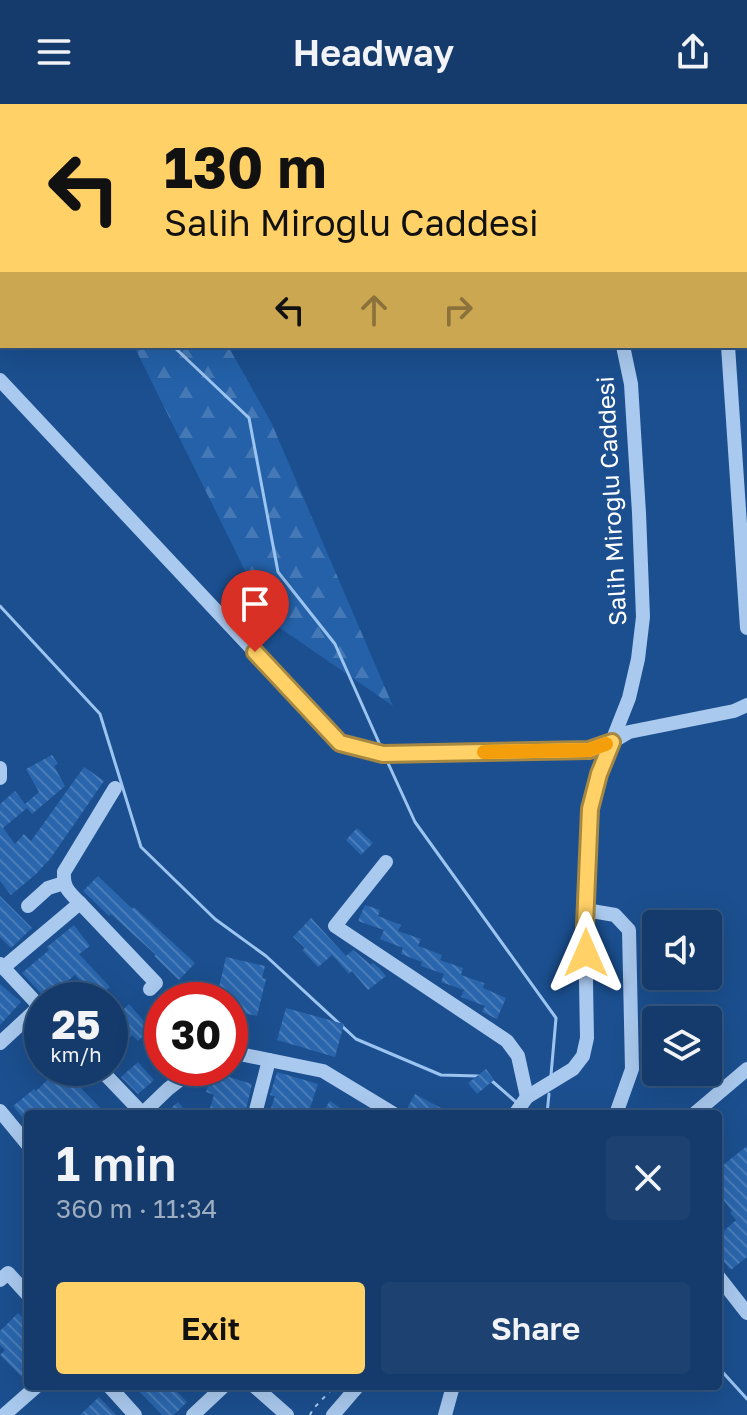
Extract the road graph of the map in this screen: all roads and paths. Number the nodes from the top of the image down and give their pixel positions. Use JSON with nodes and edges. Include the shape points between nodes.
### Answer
{"nodes":[{"id":1,"x":623,"y":348,"type":"edge"},
{"id":2,"x":728,"y":348,"type":"edge"},
{"id":3,"x":0,"y":380,"type":"edge"},
{"id":4,"x":741,"y":449,"type":"edge"},
{"id":5,"x":747,"y":628,"type":"edge"},
{"id":6,"x":747,"y":705,"type":"edge"},
{"id":7,"x":612,"y":742,"type":"junction"},
{"id":8,"x":0,"y":768,"type":"edge"},
{"id":9,"x":0,"y":778,"type":"edge"},
{"id":10,"x":115,"y":788,"type":"dead end"},
{"id":11,"x":386,"y":862,"type":"dead end"},
{"id":12,"x":64,"y":883,"type":"junction"},
{"id":13,"x":80,"y":903,"type":"junction"},
{"id":14,"x":28,"y":906,"type":"dead end"},
{"id":15,"x":586,"y":910,"type":"junction"},
{"id":16,"x":2,"y":966,"type":"edge"},
{"id":17,"x":155,"y":982,"type":"edge"},
{"id":18,"x":24,"y":990,"type":"edge"},
{"id":19,"x":24,"y":1023,"type":"edge"},
{"id":20,"x":0,"y":1043,"type":"edge"},
{"id":21,"x":248,"y":1056,"type":"edge"},
{"id":22,"x":269,"y":1060,"type":"junction"},
{"id":23,"x":747,"y":1069,"type":"edge"},
{"id":24,"x":116,"y":1086,"type":"edge"},
{"id":25,"x":172,"y":1086,"type":"edge"},
{"id":26,"x":527,"y":1097,"type":"junction"},
{"id":27,"x":139,"y":1110,"type":"edge"},
{"id":28,"x":147,"y":1110,"type":"edge"},
{"id":29,"x":256,"y":1110,"type":"edge"},
{"id":30,"x":387,"y":1110,"type":"edge"},
{"id":31,"x":518,"y":1110,"type":"edge"},
{"id":32,"x":617,"y":1110,"type":"edge"},
{"id":33,"x":699,"y":1110,"type":"edge"},
{"id":34,"x":3,"y":1121,"type":"edge"},
{"id":35,"x":24,"y":1141,"type":"edge"},
{"id":36,"x":0,"y":1280,"type":"edge"},
{"id":37,"x":722,"y":1281,"type":"edge"},
{"id":38,"x":24,"y":1291,"type":"edge"},
{"id":39,"x":747,"y":1313,"type":"edge"},
{"id":40,"x":32,"y":1390,"type":"edge"},
{"id":41,"x":113,"y":1390,"type":"edge"},
{"id":42,"x":220,"y":1390,"type":"edge"},
{"id":43,"x":259,"y":1390,"type":"edge"},
{"id":44,"x":331,"y":1390,"type":"edge"},
{"id":45,"x":355,"y":1390,"type":"edge"},
{"id":46,"x":450,"y":1390,"type":"edge"},
{"id":47,"x":4,"y":1415,"type":"edge"},
{"id":48,"x":135,"y":1415,"type":"edge"},
{"id":49,"x":193,"y":1415,"type":"edge"},
{"id":50,"x":287,"y":1415,"type":"edge"},
{"id":51,"x":310,"y":1415,"type":"edge"},
{"id":52,"x":333,"y":1415,"type":"edge"},
{"id":53,"x":445,"y":1415,"type":"edge"}],
"edges":[{"from":1,"to":7,"type":"street","name":"Salih Miroğlu Caddesi","via":[[631,384],[643,617],[629,698]]},
{"from":2,"to":4,"type":"street"},
{"from":3,"to":7,"type":"street","via":[[340,743],[383,754],[589,750]]},
{"from":4,"to":5,"type":"street"},
{"from":6,"to":7,"type":"street","via":[[629,732]]},
{"from":7,"to":15,"type":"street","name":"Salih Miroğlu Caddesi","via":[[590,809]]},
{"from":8,"to":9,"type":"street"},
{"from":10,"to":12,"type":"street","via":[[64,872]]},
{"from":11,"to":26,"type":"street","via":[[335,926],[507,1041],[518,1056]]},
{"from":12,"to":13,"type":"street"},
{"from":12,"to":14,"type":"street","via":[[48,888]]},
{"from":13,"to":16,"type":"street"},
{"from":13,"to":17,"type":"street"},
{"from":15,"to":26,"type":"street","name":"Salih Miroğlu Caddesi","via":[[583,1056],[573,1069]]},
{"from":15,"to":32,"type":"street","via":[[615,915],[629,930],[632,1069]]},
{"from":16,"to":18,"type":"street"},
{"from":19,"to":20,"type":"street"},
{"from":21,"to":22,"type":"street"},
{"from":22,"to":29,"type":"street"},
{"from":22,"to":30,"type":"street","via":[[323,1071]]},
{"from":23,"to":33,"type":"street"},
{"from":24,"to":27,"type":"street"},
{"from":25,"to":28,"type":"street"},
{"from":26,"to":31,"type":"street"},
{"from":34,"to":35,"type":"street"},
{"from":36,"to":38,"type":"street","via":[[8,1273]]},
{"from":37,"to":39,"type":"street"},
{"from":40,"to":47,"type":"street"},
{"from":41,"to":48,"type":"street"},
{"from":42,"to":49,"type":"street"},
{"from":43,"to":50,"type":"street"},
{"from":44,"to":51,"type":"path"},
{"from":45,"to":52,"type":"street"},
{"from":46,"to":53,"type":"street"}]}
